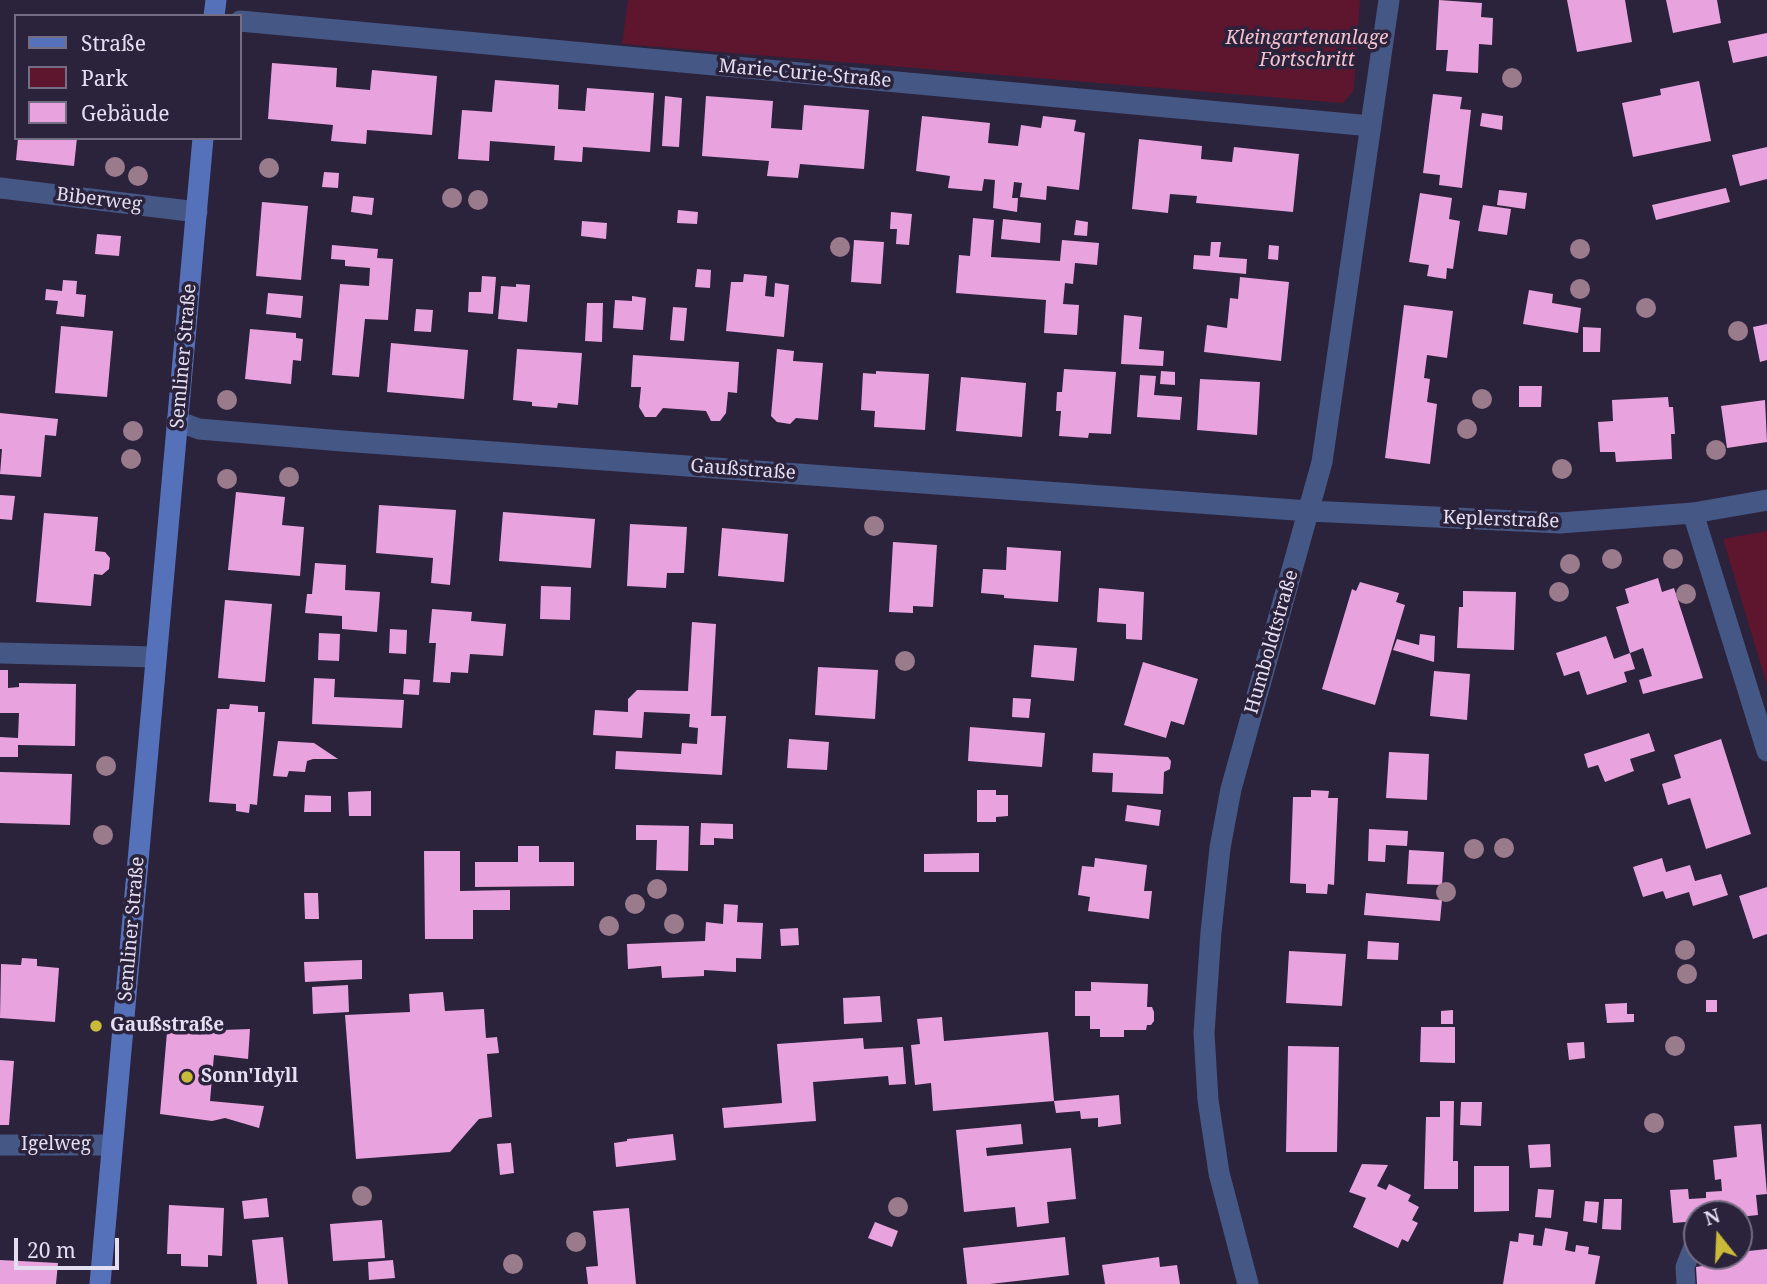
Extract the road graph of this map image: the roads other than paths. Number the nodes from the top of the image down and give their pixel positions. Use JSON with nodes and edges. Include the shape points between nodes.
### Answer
{"nodes":[{"id":1,"x":1389,"y":0,"type":"edge"},
{"id":2,"x":242,"y":22,"type":"edge"},
{"id":3,"x":1371,"y":126,"type":"junction"},
{"id":4,"x":203,"y":140,"type":"edge"},
{"id":5,"x":0,"y":188,"type":"edge"},
{"id":6,"x":197,"y":212,"type":"junction"},
{"id":7,"x":177,"y":421,"type":"junction"},
{"id":8,"x":1767,"y":500,"type":"edge"},
{"id":9,"x":1309,"y":511,"type":"junction"},
{"id":10,"x":1693,"y":513,"type":"junction"},
{"id":11,"x":0,"y":653,"type":"edge"},
{"id":12,"x":156,"y":657,"type":"junction"},
{"id":13,"x":1767,"y":751,"type":"edge"},
{"id":14,"x":0,"y":1145,"type":"edge"},
{"id":15,"x":112,"y":1145,"type":"junction"},
{"id":16,"x":100,"y":1284,"type":"edge"},
{"id":17,"x":1248,"y":1284,"type":"edge"}],
"edges":[{"from":1,"to":3,"type":"street","name":"Humboldtstraße"},
{"from":2,"to":3,"type":"street","name":"Marie-Curie-Straße"},
{"from":3,"to":9,"type":"street","name":"Humboldtstraße","via":[[1322,462]]},
{"from":4,"to":6,"type":"street","name":"Semliner Straße"},
{"from":5,"to":6,"type":"street","name":"Biberweg"},
{"from":6,"to":7,"type":"street","name":"Semliner Straße"},
{"from":7,"to":9,"type":"street","name":"Gaußstraße","via":[[199,429],[342,441]]},
{"from":7,"to":12,"type":"street","name":"Semliner Straße"},
{"from":8,"to":10,"type":"street","name":"Keplerstraße"},
{"from":9,"to":10,"type":"street","name":"Keplerstraße","via":[[1560,523]]},
{"from":9,"to":17,"type":"street","name":"Humboldtstraße","via":[[1231,789],[1211,932],[1205,1033],[1208,1100],[1219,1173]]},
{"from":10,"to":13,"type":"street"},
{"from":11,"to":12,"type":"street"},
{"from":12,"to":15,"type":"street","name":"Semliner Straße"},
{"from":14,"to":15,"type":"street","name":"Igelweg"},
{"from":15,"to":16,"type":"street","name":"Semliner Straße"}]}
